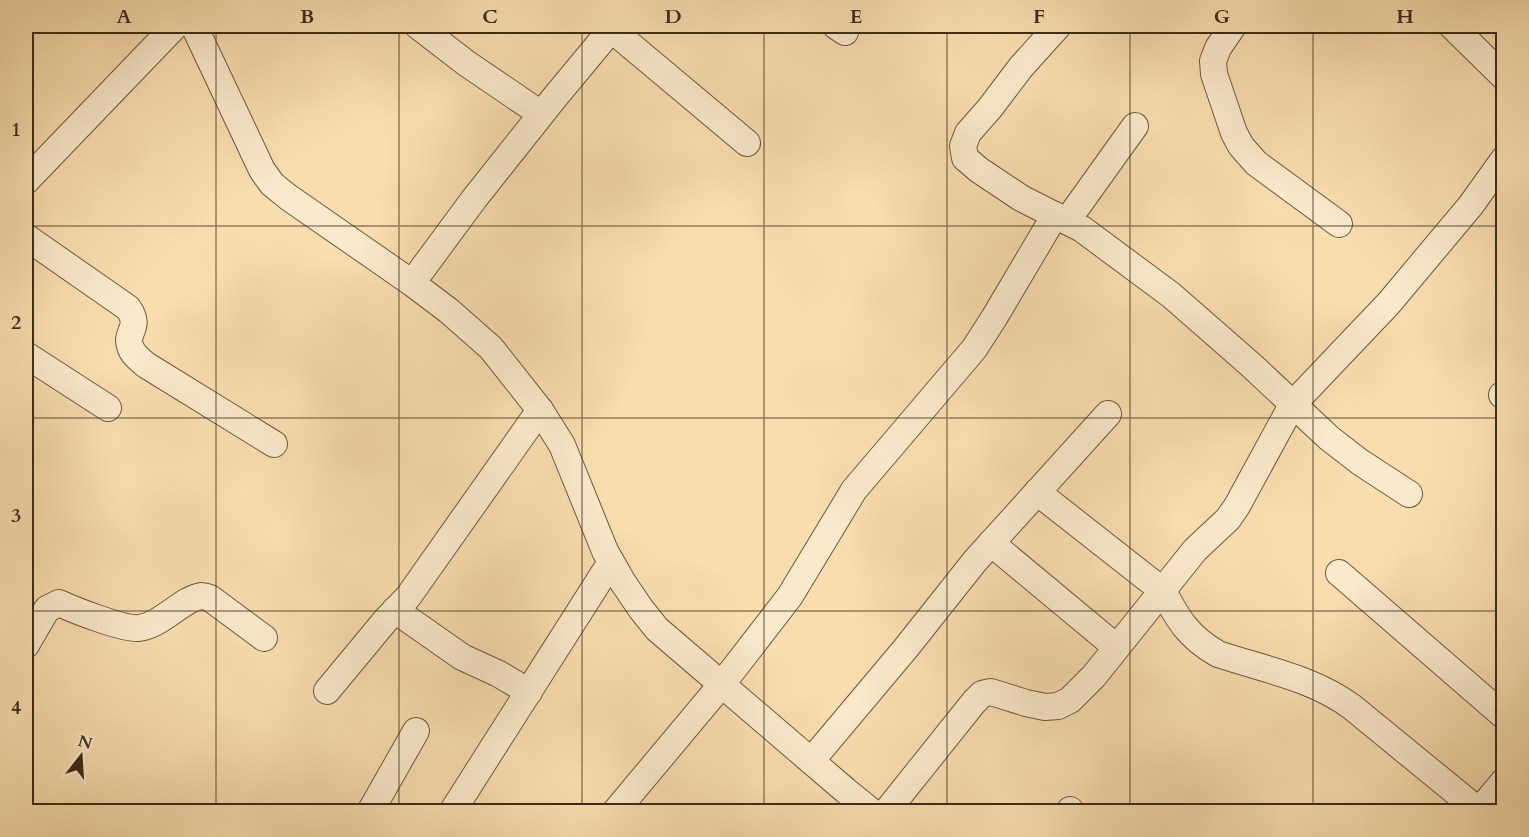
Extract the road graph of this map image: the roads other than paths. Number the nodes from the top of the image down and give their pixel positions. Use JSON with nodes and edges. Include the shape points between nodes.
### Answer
{"nodes":[{"id":1,"x":175,"y":26,"type":"edge"},
{"id":2,"x":194,"y":26,"type":"edge"},
{"id":3,"x":418,"y":26,"type":"edge"},
{"id":4,"x":1058,"y":26,"type":"edge"},
{"id":5,"x":1233,"y":26,"type":"edge"},
{"id":6,"x":1452,"y":26,"type":"edge"},
{"id":7,"x":613,"y":27,"type":"edge"},
{"id":8,"x":1503,"y":77,"type":"edge"},
{"id":9,"x":541,"y":114,"type":"junction"},
{"id":10,"x":1135,"y":126,"type":"dead end"},
{"id":11,"x":747,"y":143,"type":"dead end"},
{"id":12,"x":1503,"y":159,"type":"edge"},
{"id":13,"x":26,"y":181,"type":"edge"},
{"id":14,"x":1061,"y":218,"type":"junction"},
{"id":15,"x":1339,"y":224,"type":"dead end"},
{"id":16,"x":26,"y":237,"type":"edge"},
{"id":17,"x":412,"y":283,"type":"junction"},
{"id":18,"x":26,"y":356,"type":"edge"},
{"id":19,"x":1292,"y":405,"type":"junction"},
{"id":20,"x":108,"y":408,"type":"dead end"},
{"id":21,"x":540,"y":410,"type":"junction"},
{"id":22,"x":1108,"y":414,"type":"dead end"},
{"id":23,"x":274,"y":444,"type":"dead end"},
{"id":24,"x":1037,"y":492,"type":"junction"},
{"id":25,"x":1409,"y":494,"type":"dead end"},
{"id":26,"x":991,"y":543,"type":"junction"},
{"id":27,"x":611,"y":562,"type":"junction"},
{"id":28,"x":1339,"y":573,"type":"dead end"},
{"id":29,"x":1163,"y":591,"type":"junction"},
{"id":30,"x":395,"y":610,"type":"junction"},
{"id":31,"x":264,"y":638,"type":"dead end"},
{"id":32,"x":26,"y":645,"type":"edge"},
{"id":33,"x":1116,"y":647,"type":"junction"},
{"id":34,"x":722,"y":684,"type":"junction"},
{"id":35,"x":327,"y":691,"type":"dead end"},
{"id":36,"x":529,"y":692,"type":"junction"},
{"id":37,"x":1503,"y":716,"type":"edge"},
{"id":38,"x":416,"y":731,"type":"dead end"},
{"id":39,"x":812,"y":761,"type":"junction"},
{"id":40,"x":1503,"y":781,"type":"edge"},
{"id":41,"x":873,"y":811,"type":"edge"},
{"id":42,"x":1479,"y":811,"type":"edge"},
{"id":43,"x":370,"y":812,"type":"edge"},
{"id":44,"x":452,"y":812,"type":"edge"},
{"id":45,"x":615,"y":812,"type":"edge"}],
"edges":[{"from":1,"to":13,"type":"street"},
{"from":2,"to":17,"type":"street","via":[[272,184]]},
{"from":3,"to":9,"type":"street"},
{"from":4,"to":14,"type":"street","via":[[968,133],[963,146],[965,158],[979,170]]},
{"from":5,"to":15,"type":"street","via":[[1213,62],[1234,133],[1256,163]]},
{"from":6,"to":8,"type":"street"},
{"from":7,"to":9,"type":"street"},
{"from":7,"to":11,"type":"street"},
{"from":9,"to":17,"type":"street"},
{"from":10,"to":14,"type":"street"},
{"from":12,"to":19,"type":"street","via":[[1471,205],[1389,303]]},
{"from":14,"to":19,"type":"street","via":[[1172,294]]},
{"from":14,"to":34,"type":"street","via":[[974,349],[854,490],[790,596]]},
{"from":16,"to":23,"type":"street","via":[[128,308],[134,326],[129,345],[135,356]]},
{"from":17,"to":21,"type":"street","via":[[491,348]]},
{"from":18,"to":20,"type":"street"},
{"from":19,"to":25,"type":"street","via":[[1344,450]]},
{"from":19,"to":29,"type":"street","via":[[1228,519],[1195,550]]},
{"from":21,"to":27,"type":"street","via":[[562,445]]},
{"from":21,"to":30,"type":"street","via":[[421,580]]},
{"from":22,"to":24,"type":"street"},
{"from":24,"to":26,"type":"street"},
{"from":24,"to":29,"type":"street"},
{"from":26,"to":33,"type":"street"},
{"from":26,"to":39,"type":"street"},
{"from":27,"to":34,"type":"street","via":[[657,629]]},
{"from":27,"to":36,"type":"street"},
{"from":28,"to":37,"type":"street"},
{"from":29,"to":33,"type":"street"},
{"from":29,"to":42,"type":"street","via":[[1181,622],[1205,646],[1336,695]]},
{"from":30,"to":35,"type":"street"},
{"from":30,"to":36,"type":"street","via":[[462,657]]},
{"from":31,"to":32,"type":"street","via":[[210,598],[201,596],[138,628],[59,603],[47,609]]},
{"from":33,"to":41,"type":"street","via":[[1094,676],[1070,700],[1058,706],[1045,707],[991,692],[982,694]]},
{"from":34,"to":39,"type":"street"},
{"from":34,"to":45,"type":"street"},
{"from":36,"to":44,"type":"street"},
{"from":38,"to":43,"type":"street"},
{"from":39,"to":41,"type":"street"},
{"from":40,"to":42,"type":"street"}]}
